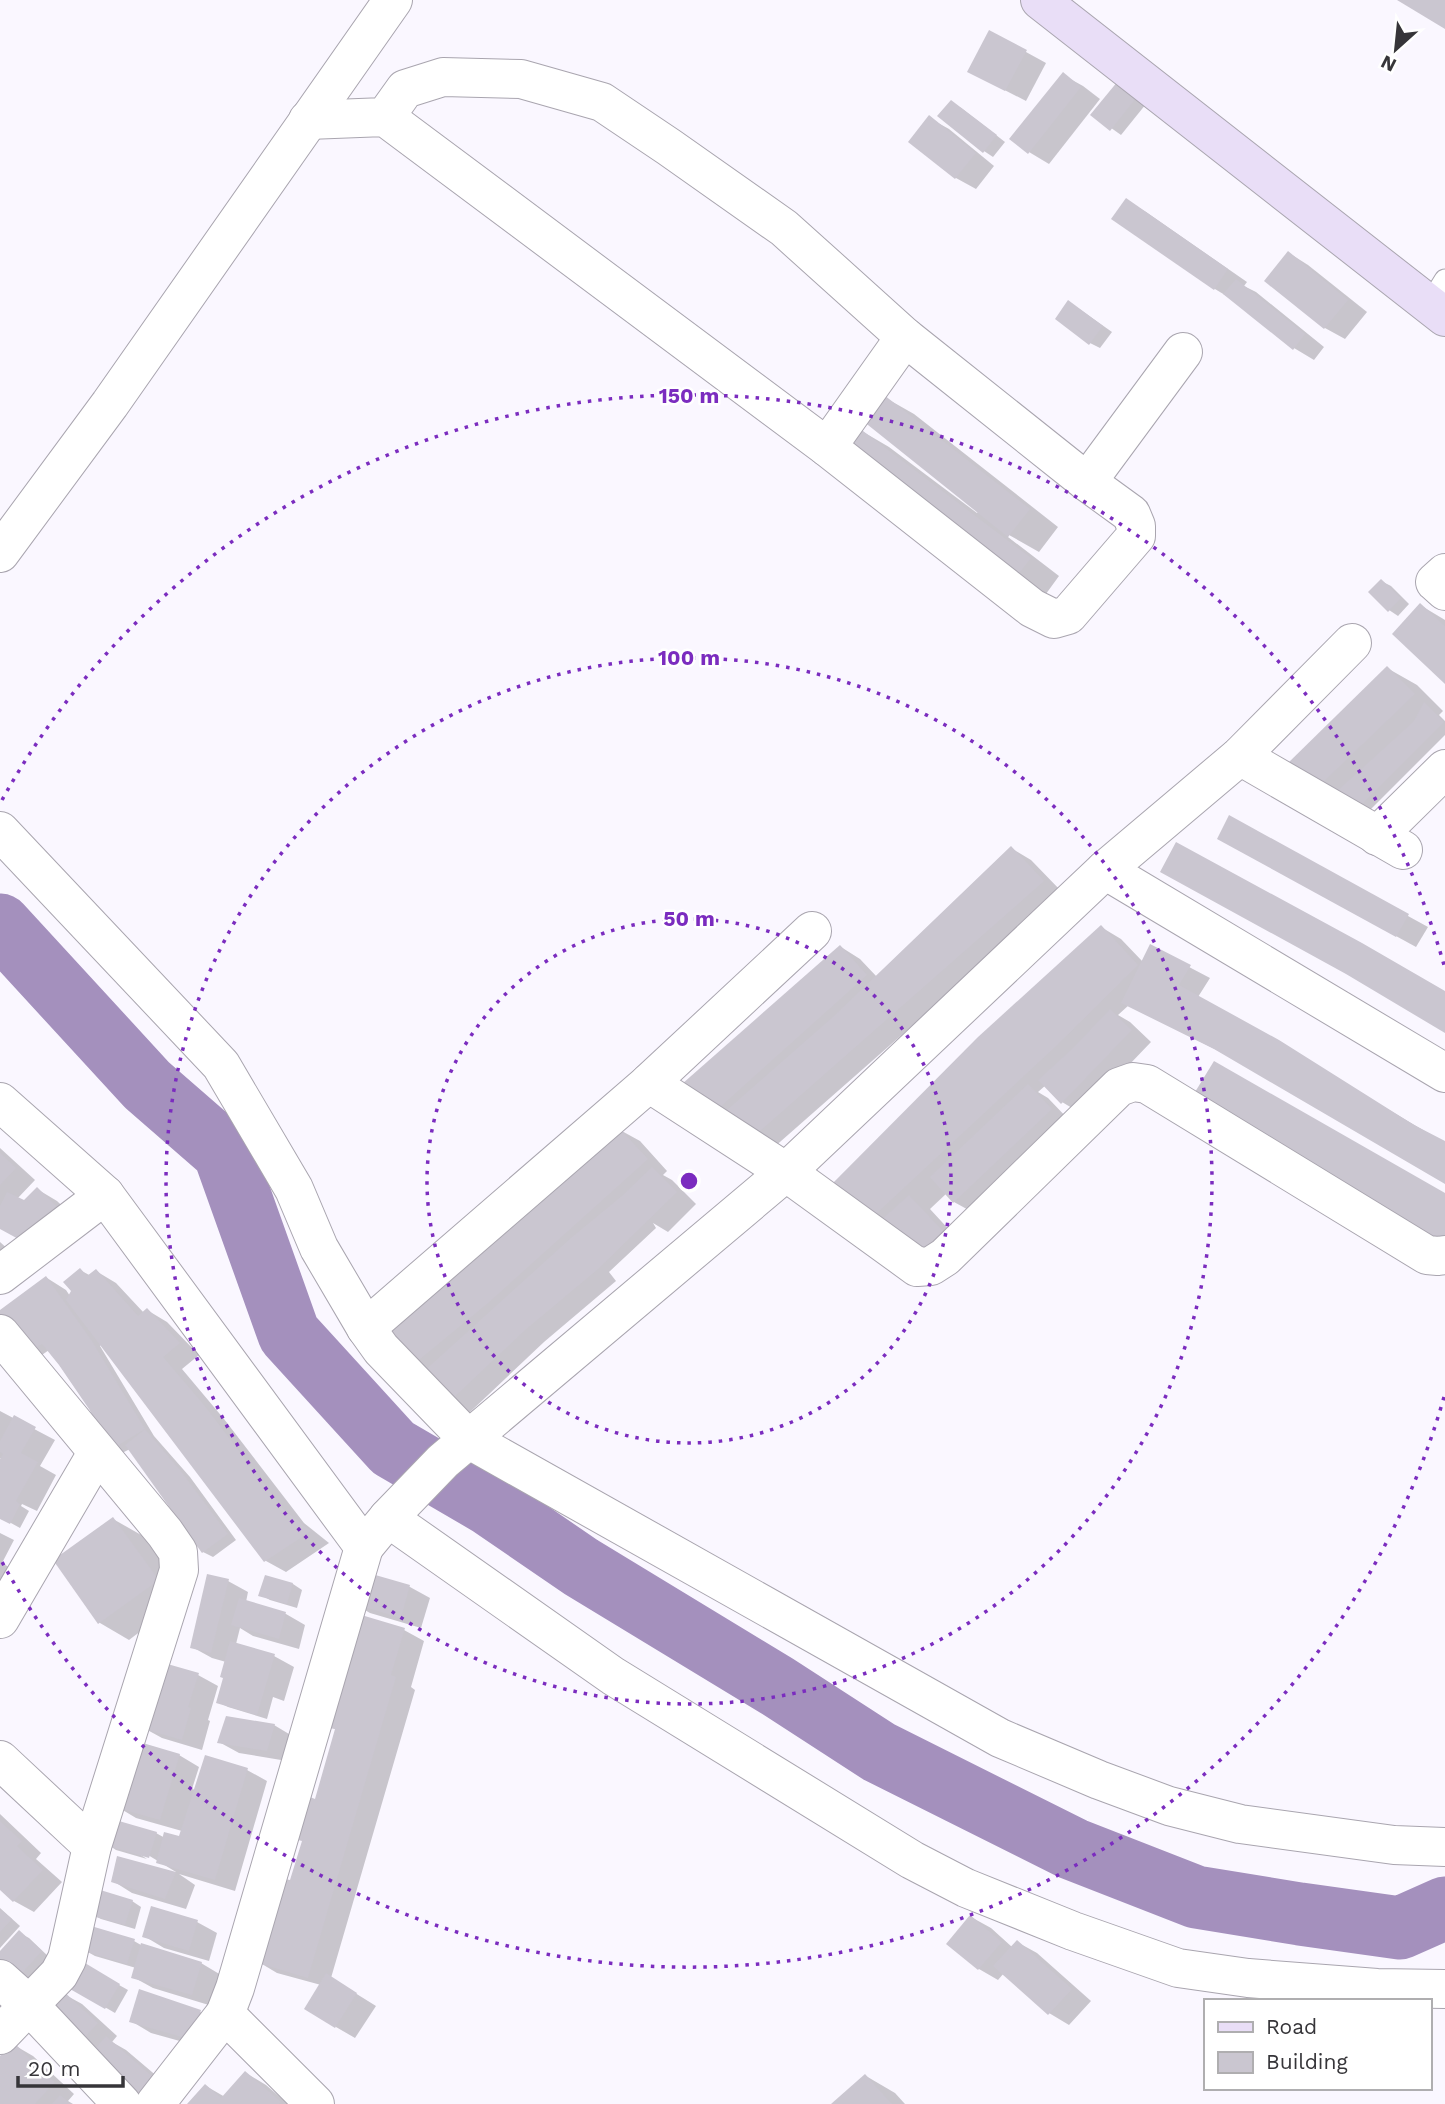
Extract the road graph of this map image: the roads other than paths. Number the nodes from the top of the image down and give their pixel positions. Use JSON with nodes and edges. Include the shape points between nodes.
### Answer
{"nodes":[{"id":1,"x":393,"y":0,"type":"edge"},
{"id":2,"x":1040,"y":0,"type":"edge"},
{"id":3,"x":384,"y":117,"type":"junction"},
{"id":4,"x":308,"y":120,"type":"junction"},
{"id":5,"x":1440,"y":301,"type":"edge"},
{"id":6,"x":905,"y":337,"type":"junction"},
{"id":7,"x":1184,"y":352,"type":"dead end"},
{"id":8,"x":827,"y":447,"type":"junction"},
{"id":9,"x":1087,"y":482,"type":"junction"},
{"id":10,"x":0,"y":553,"type":"edge"},
{"id":11,"x":1445,"y":573,"type":"edge"},
{"id":12,"x":1445,"y":591,"type":"edge"},
{"id":13,"x":1352,"y":643,"type":"dead end"},
{"id":14,"x":1240,"y":756,"type":"junction"},
{"id":15,"x":1445,"y":769,"type":"edge"},
{"id":16,"x":0,"y":831,"type":"edge"},
{"id":17,"x":1105,"y":870,"type":"junction"},
{"id":18,"x":812,"y":931,"type":"dead end"},
{"id":19,"x":1445,"y":1073,"type":"edge"},
{"id":20,"x":649,"y":1083,"type":"junction"},
{"id":21,"x":0,"y":1102,"type":"edge"},
{"id":22,"x":786,"y":1172,"type":"junction"},
{"id":23,"x":105,"y":1195,"type":"junction"},
{"id":24,"x":1445,"y":1255,"type":"edge"},
{"id":25,"x":0,"y":1275,"type":"edge"},
{"id":26,"x":366,"y":1328,"type":"junction"},
{"id":27,"x":0,"y":1334,"type":"edge"},
{"id":28,"x":456,"y":1450,"type":"junction"},
{"id":29,"x":97,"y":1453,"type":"junction"},
{"id":30,"x":399,"y":1507,"type":"junction"},
{"id":31,"x":364,"y":1547,"type":"junction"},
{"id":32,"x":0,"y":1619,"type":"edge"},
{"id":33,"x":0,"y":1760,"type":"edge"},
{"id":34,"x":92,"y":1846,"type":"junction"},
{"id":35,"x":1445,"y":1847,"type":"edge"},
{"id":36,"x":0,"y":1979,"type":"edge"},
{"id":37,"x":1445,"y":1989,"type":"edge"},
{"id":38,"x":29,"y":2006,"type":"junction"},
{"id":39,"x":225,"y":2014,"type":"junction"},
{"id":40,"x":0,"y":2035,"type":"edge"},
{"id":41,"x":122,"y":2104,"type":"edge"},
{"id":42,"x":155,"y":2104,"type":"edge"},
{"id":43,"x":315,"y":2104,"type":"edge"}],
"edges":[{"from":1,"to":4,"type":"street"},
{"from":2,"to":5,"type":"street","via":[[1192,121]]},
{"from":3,"to":4,"type":"street"},
{"from":3,"to":6,"type":"street","via":[[405,89],[443,77],[521,79],[602,102],[784,228]]},
{"from":3,"to":8,"type":"street"},
{"from":4,"to":10,"type":"street"},
{"from":6,"to":8,"type":"street"},
{"from":6,"to":9,"type":"street"},
{"from":7,"to":9,"type":"street"},
{"from":8,"to":9,"type":"street","via":[[1032,608],[1054,619],[1068,615],[1136,536],[1131,514]]},
{"from":11,"to":12,"type":"street","via":[[1435,582]]},
{"from":13,"to":14,"type":"street"},
{"from":14,"to":15,"type":"street","via":[[1390,843]]},
{"from":14,"to":17,"type":"street"},
{"from":16,"to":26,"type":"street","via":[[221,1065],[294,1189],[319,1248]]},
{"from":17,"to":19,"type":"street"},
{"from":17,"to":22,"type":"street"},
{"from":18,"to":20,"type":"street"},
{"from":20,"to":22,"type":"street"},
{"from":20,"to":26,"type":"street"},
{"from":21,"to":23,"type":"street"},
{"from":22,"to":24,"type":"street","via":[[909,1262],[931,1266],[1119,1087],[1133,1082],[1147,1084],[1427,1255]]},
{"from":22,"to":28,"type":"street"},
{"from":23,"to":25,"type":"street"},
{"from":23,"to":31,"type":"street"},
{"from":26,"to":28,"type":"street"},
{"from":27,"to":29,"type":"street"},
{"from":28,"to":30,"type":"street"},
{"from":28,"to":35,"type":"street","via":[[1000,1738],[1099,1780],[1169,1806],[1240,1824],[1394,1845]]},
{"from":29,"to":32,"type":"street"},
{"from":29,"to":34,"type":"street","via":[[178,1552],[179,1570]]},
{"from":30,"to":31,"type":"street"},
{"from":30,"to":37,"type":"street","via":[[613,1676],[912,1860],[966,1888],[1178,1968],[1248,1978]]},
{"from":31,"to":39,"type":"street"},
{"from":33,"to":34,"type":"street"},
{"from":34,"to":38,"type":"street","via":[[67,1959]]},
{"from":36,"to":38,"type":"street"},
{"from":38,"to":40,"type":"street"},
{"from":38,"to":41,"type":"street"},
{"from":39,"to":42,"type":"street"},
{"from":39,"to":43,"type":"street"}]}
